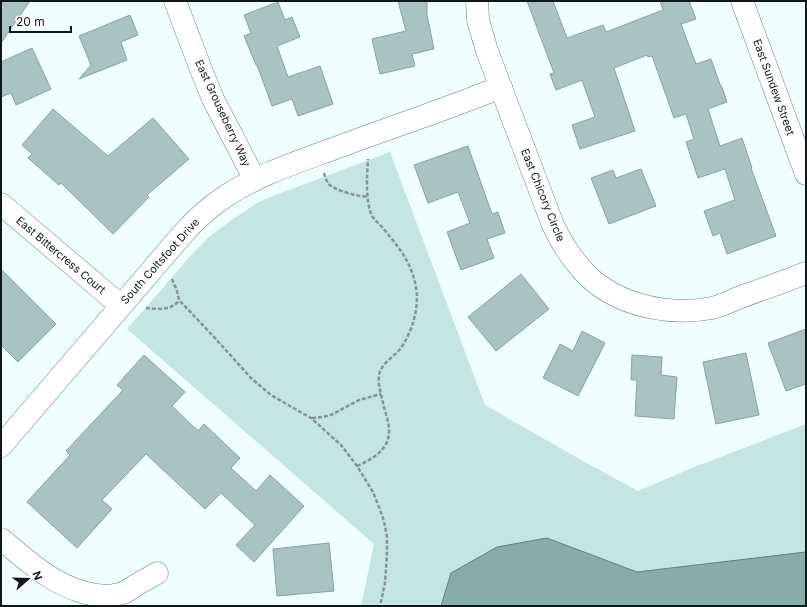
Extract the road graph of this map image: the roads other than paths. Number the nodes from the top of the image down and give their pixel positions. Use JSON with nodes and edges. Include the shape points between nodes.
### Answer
{"nodes":[{"id":1,"x":175,"y":1,"type":"edge"},
{"id":2,"x":477,"y":1,"type":"edge"},
{"id":3,"x":742,"y":1,"type":"edge"},
{"id":4,"x":501,"y":87,"type":"junction"},
{"id":5,"x":806,"y":174,"type":"edge"},
{"id":6,"x":254,"y":180,"type":"junction"},
{"id":7,"x":1,"y":204,"type":"edge"},
{"id":8,"x":806,"y":273,"type":"edge"},
{"id":9,"x":120,"y":305,"type":"junction"},
{"id":10,"x":1,"y":446,"type":"edge"},
{"id":11,"x":1,"y":538,"type":"edge"},
{"id":12,"x":157,"y":573,"type":"dead end"}],
"edges":[{"from":1,"to":6,"type":"street","name":"East Grouseberry Way","via":[[202,72]]},
{"from":2,"to":4,"type":"street","name":"East Chicory Circle","via":[[478,20]]},
{"from":3,"to":5,"type":"street","name":"East Sundew Street"},
{"from":4,"to":6,"type":"street","name":"South Coltsfoot Drive"},
{"from":4,"to":8,"type":"street","name":"East Chicory Circle","via":[[561,241],[588,276],[608,291],[664,310],[690,311],[714,307]]},
{"from":6,"to":9,"type":"street","name":"South Coltsfoot Drive","via":[[226,196],[192,223]]},
{"from":7,"to":9,"type":"street","name":"East Bittercress Court"},
{"from":9,"to":10,"type":"street","name":"South Coltsfoot Drive"},
{"from":11,"to":12,"type":"street","via":[[34,566],[64,586],[96,595],[121,594]]}]}
